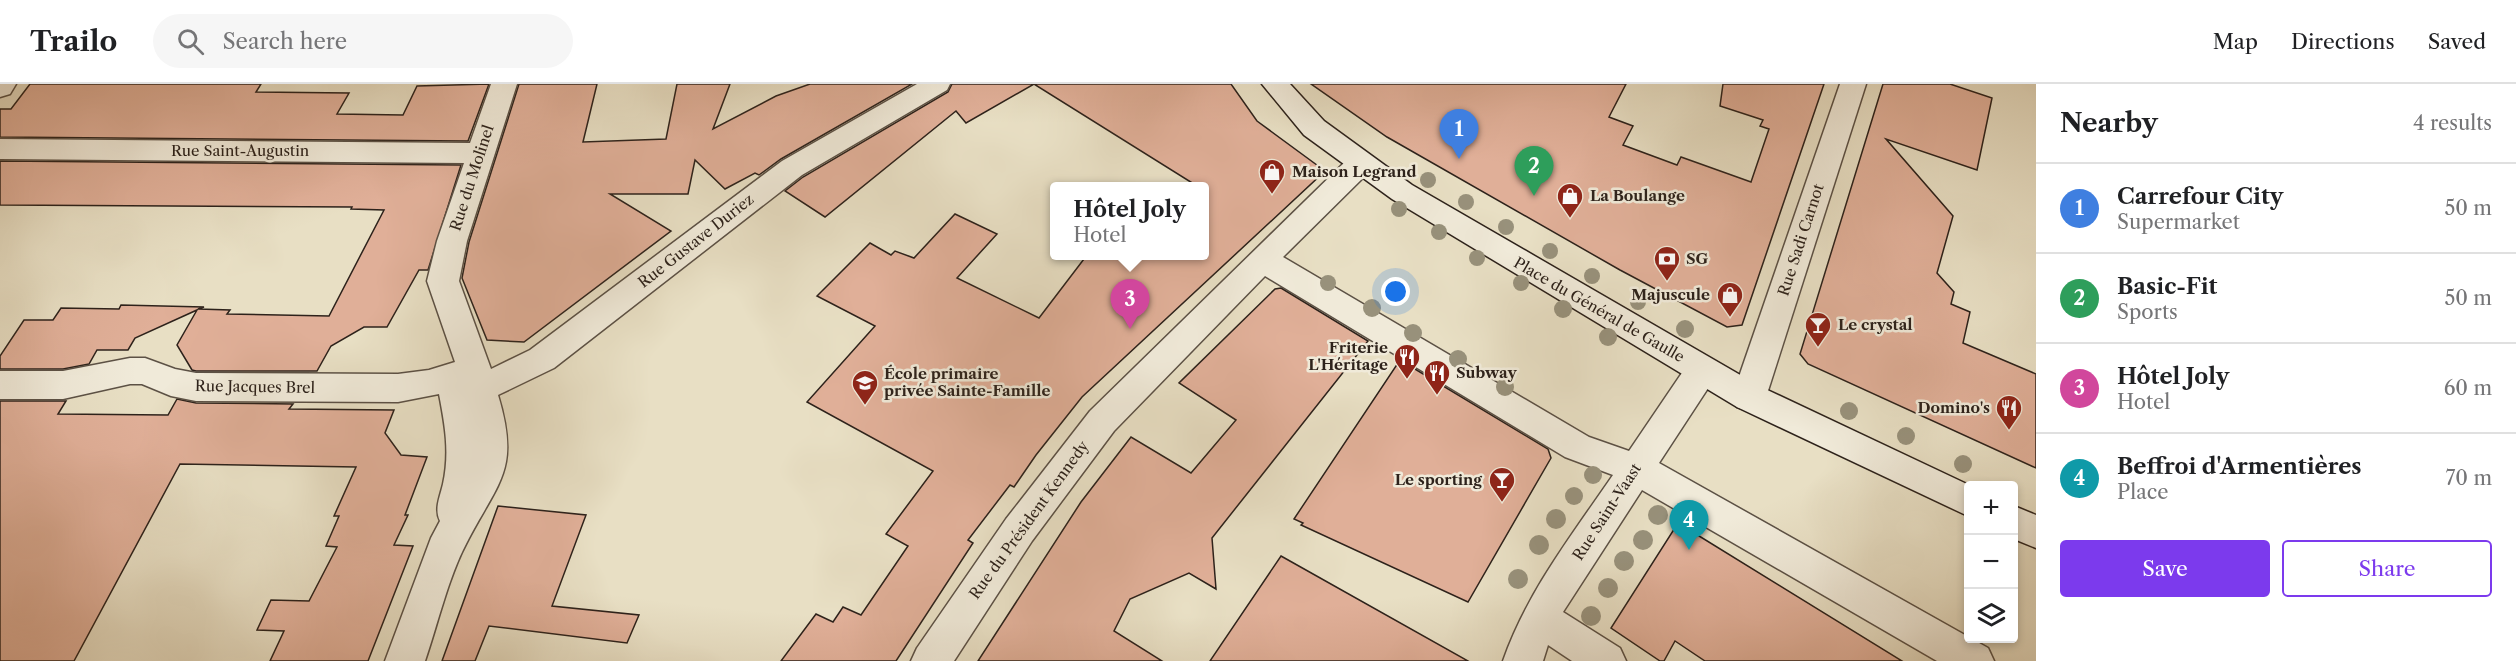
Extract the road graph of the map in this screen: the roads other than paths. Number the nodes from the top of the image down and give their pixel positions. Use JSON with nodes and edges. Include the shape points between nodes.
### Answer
{"nodes":[{"id":1,"x":3,"y":84,"type":"edge"},
{"id":2,"x":504,"y":84,"type":"edge"},
{"id":3,"x":937,"y":84,"type":"edge"},
{"id":4,"x":1275,"y":84,"type":"edge"},
{"id":5,"x":1853,"y":84,"type":"edge"},
{"id":6,"x":0,"y":88,"type":"edge"},
{"id":7,"x":0,"y":149,"type":"edge"},
{"id":8,"x":479,"y":153,"type":"junction"},
{"id":9,"x":1360,"y":164,"type":"junction"},
{"id":10,"x":1262,"y":259,"type":"junction"},
{"id":11,"x":1702,"y":370,"type":"junction"},
{"id":12,"x":466,"y":382,"type":"junction"},
{"id":13,"x":0,"y":385,"type":"edge"},
{"id":14,"x":1749,"y":397,"type":"junction"},
{"id":15,"x":1636,"y":468,"type":"junction"},
{"id":16,"x":1964,"y":499,"type":"edge"},
{"id":17,"x":2018,"y":524,"type":"edge"},
{"id":18,"x":2036,"y":532,"type":"edge"},
{"id":19,"x":1540,"y":618,"type":"junction"},
{"id":20,"x":405,"y":661,"type":"edge"},
{"id":21,"x":931,"y":661,"type":"edge"},
{"id":22,"x":1523,"y":661,"type":"edge"},
{"id":23,"x":1606,"y":661,"type":"edge"},
{"id":24,"x":1974,"y":661,"type":"edge"}],
"edges":[{"from":1,"to":6,"type":"street"},
{"from":2,"to":8,"type":"street","name":"Rue du Molinel"},
{"from":3,"to":12,"type":"street","name":"Rue Gustave Duriez","via":[[814,153],[542,359]]},
{"from":4,"to":9,"type":"street","name":"Place du Général de Gaulle","via":[[1314,128]]},
{"from":5,"to":14,"type":"street","name":"Rue Sadi Carnot"},
{"from":7,"to":8,"type":"street","name":"Rue Saint-Augustin"},
{"from":8,"to":12,"type":"street","name":"Rue du Molinel","via":[[435,289],[435,302]]},
{"from":9,"to":10,"type":"street"},
{"from":9,"to":11,"type":"street","name":"Place du Général de Gaulle"},
{"from":10,"to":15,"type":"street","via":[[1577,447]]},
{"from":10,"to":21,"type":"street","name":"Rue du Président Kennedy","via":[[1135,386],[1074,456]]},
{"from":11,"to":14,"type":"street","name":"Place du Général de Gaulle"},
{"from":11,"to":15,"type":"street","name":"Rue Saint-Vaast"},
{"from":12,"to":13,"type":"street","name":"Rue Jacques Brel","via":[[388,388],[196,387],[145,371],[77,383]]},
{"from":12,"to":20,"type":"street","name":"Rue du Molinel","via":[[465,454],[449,538]]},
{"from":14,"to":16,"type":"street","name":"Place du Général de Gaulle"},
{"from":15,"to":19,"type":"street","name":"Rue Saint-Vaast"},
{"from":15,"to":24,"type":"street"},
{"from":17,"to":18,"type":"street"},
{"from":19,"to":22,"type":"street","name":"Rue Saint-Vaast"},
{"from":19,"to":23,"type":"street"}]}
